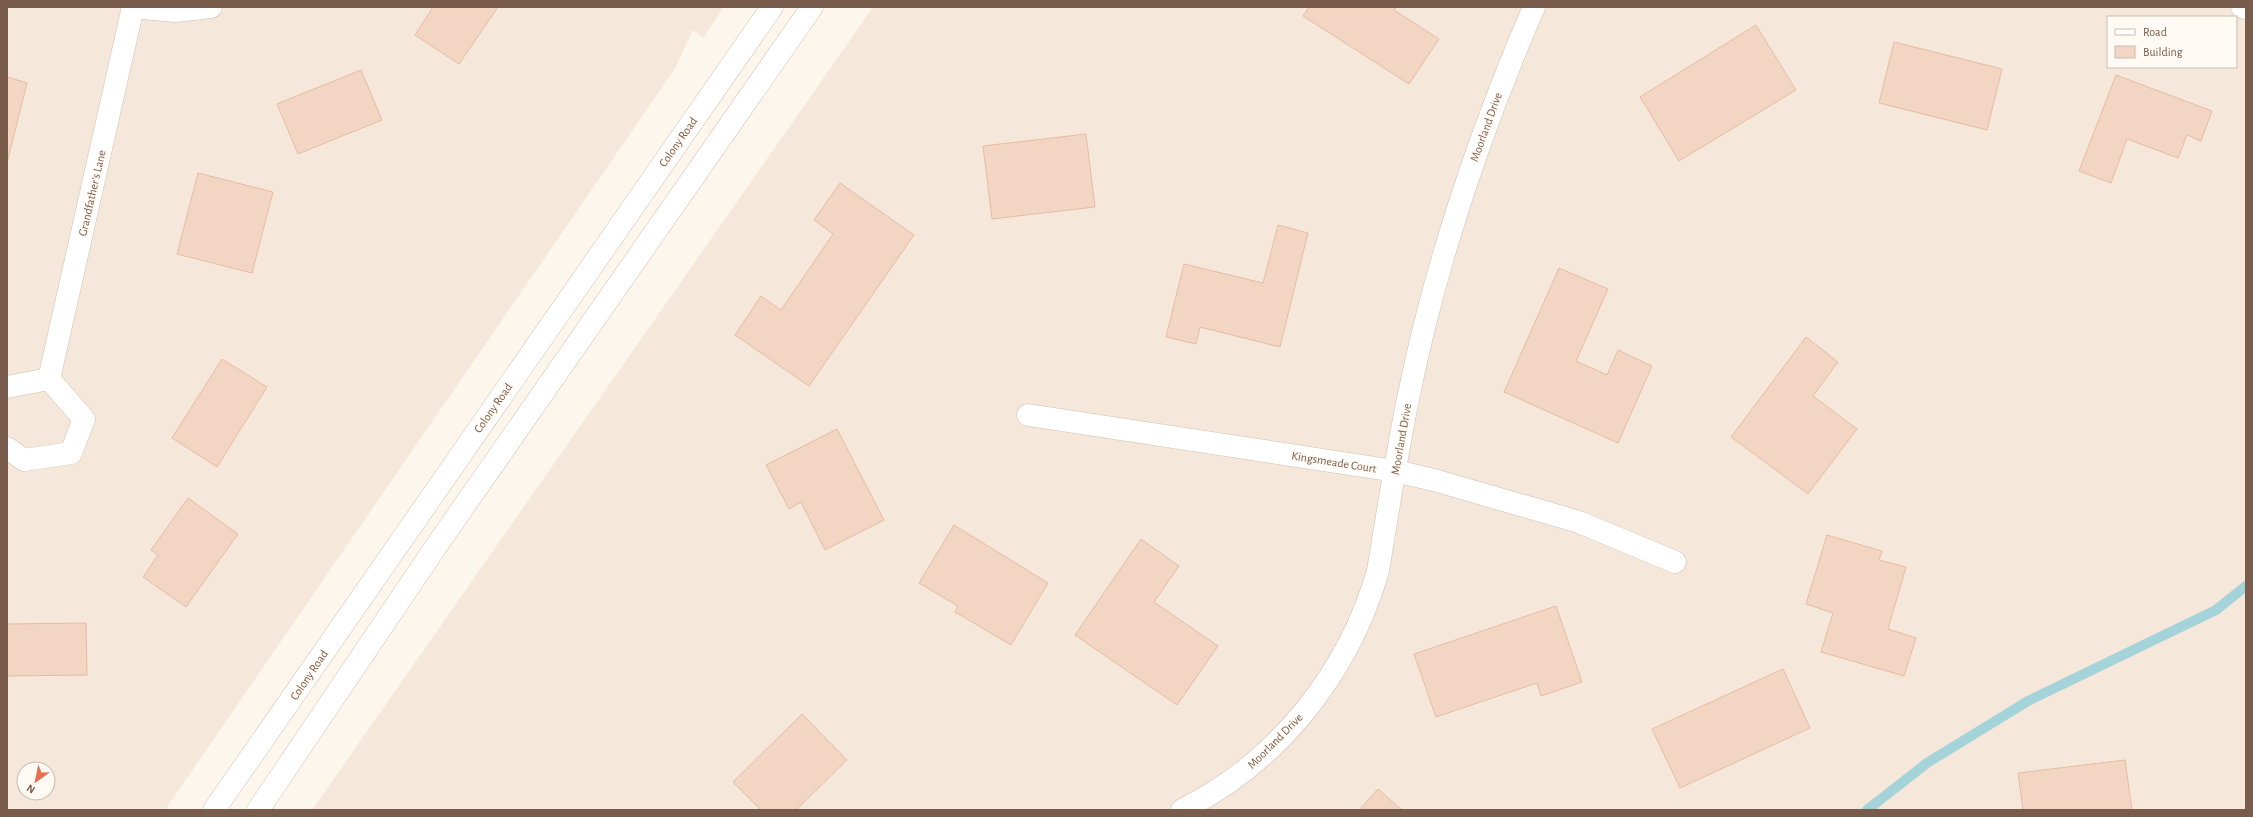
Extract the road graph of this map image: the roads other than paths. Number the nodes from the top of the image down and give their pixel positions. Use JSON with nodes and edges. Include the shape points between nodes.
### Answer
{"nodes":[{"id":1,"x":133,"y":7,"type":"edge"},
{"id":2,"x":211,"y":7,"type":"edge"},
{"id":3,"x":772,"y":7,"type":"edge"},
{"id":4,"x":812,"y":7,"type":"edge"},
{"id":5,"x":1534,"y":7,"type":"edge"},
{"id":6,"x":2242,"y":7,"type":"edge"},
{"id":7,"x":2246,"y":8,"type":"edge"},
{"id":8,"x":49,"y":379,"type":"junction"},
{"id":9,"x":7,"y":387,"type":"edge"},
{"id":10,"x":1028,"y":415,"type":"dead end"},
{"id":11,"x":7,"y":448,"type":"edge"},
{"id":12,"x":1395,"y":471,"type":"junction"},
{"id":13,"x":1675,"y":562,"type":"dead end"},
{"id":14,"x":214,"y":810,"type":"edge"},
{"id":15,"x":258,"y":810,"type":"edge"},
{"id":16,"x":1182,"y":810,"type":"edge"}],
"edges":[{"from":1,"to":2,"type":"street","via":[[175,11]]},
{"from":1,"to":8,"type":"street","name":"Grandfather's Lane"},
{"from":3,"to":14,"type":"street","name":"Colony Road"},
{"from":4,"to":15,"type":"street","via":[[437,545]]},
{"from":5,"to":12,"type":"street","name":"Moorland Drive","via":[[1510,61],[1469,175],[1432,297],[1407,403]]},
{"from":6,"to":7,"type":"street"},
{"from":8,"to":9,"type":"street"},
{"from":8,"to":11,"type":"street","via":[[84,419],[71,453],[24,460]]},
{"from":10,"to":12,"type":"street","name":"Kingsmeade Court"},
{"from":12,"to":13,"type":"street","name":"Kingsmeade Court","via":[[1579,522]]},
{"from":12,"to":16,"type":"street","name":"Moorland Drive","via":[[1378,571],[1371,596],[1348,648],[1333,674],[1296,723],[1252,766],[1224,786]]}]}
